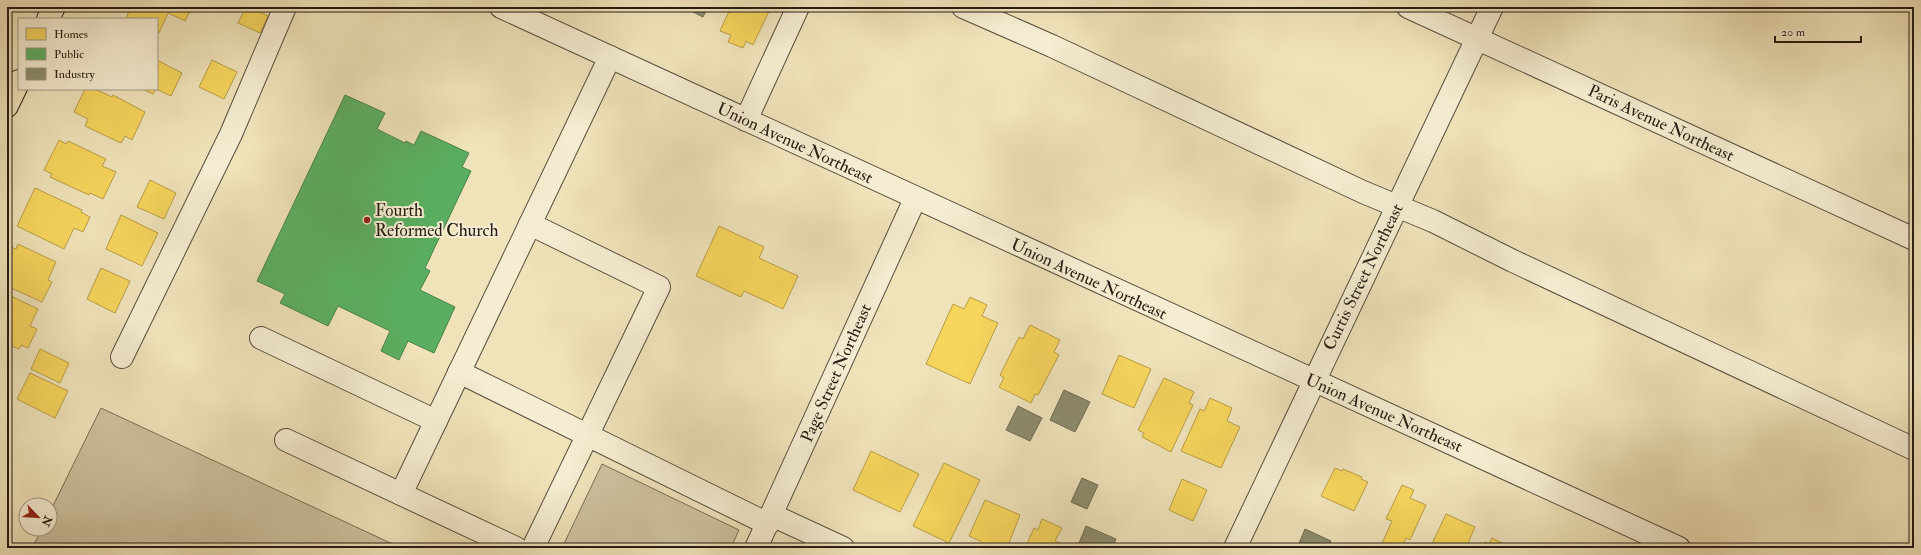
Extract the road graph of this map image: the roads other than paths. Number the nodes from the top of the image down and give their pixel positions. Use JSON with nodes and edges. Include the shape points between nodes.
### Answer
{"nodes":[{"id":1,"x":54,"y":7,"type":"edge"},
{"id":2,"x":285,"y":7,"type":"edge"},
{"id":3,"x":798,"y":7,"type":"edge"},
{"id":4,"x":962,"y":7,"type":"edge"},
{"id":5,"x":1408,"y":7,"type":"edge"},
{"id":6,"x":1492,"y":7,"type":"edge"},
{"id":7,"x":505,"y":8,"type":"edge"},
{"id":8,"x":48,"y":18,"type":"edge"},
{"id":9,"x":1477,"y":38,"type":"junction"},
{"id":10,"x":610,"y":57,"type":"junction"},
{"id":11,"x":18,"y":83,"type":"edge"},
{"id":12,"x":7,"y":106,"type":"edge"},
{"id":13,"x":746,"y":120,"type":"junction"},
{"id":14,"x":915,"y":199,"type":"junction"},
{"id":15,"x":1398,"y":205,"type":"junction"},
{"id":16,"x":530,"y":224,"type":"junction"},
{"id":17,"x":1914,"y":239,"type":"edge"},
{"id":18,"x":261,"y":338,"type":"dead end"},
{"id":19,"x":122,"y":357,"type":"dead end"},
{"id":20,"x":460,"y":372,"type":"junction"},
{"id":21,"x":1314,"y":381,"type":"junction"},
{"id":22,"x":436,"y":421,"type":"junction"},
{"id":23,"x":588,"y":435,"type":"junction"},
{"id":24,"x":286,"y":440,"type":"dead end"},
{"id":25,"x":1914,"y":449,"type":"edge"},
{"id":26,"x":401,"y":494,"type":"junction"},
{"id":27,"x":770,"y":520,"type":"junction"},
{"id":28,"x":516,"y":548,"type":"edge"},
{"id":29,"x":533,"y":548,"type":"edge"},
{"id":30,"x":756,"y":548,"type":"edge"},
{"id":31,"x":843,"y":548,"type":"edge"},
{"id":32,"x":1235,"y":548,"type":"edge"},
{"id":33,"x":1679,"y":548,"type":"edge"}],
"edges":[{"from":1,"to":8,"type":"main road"},
{"from":2,"to":19,"type":"street","via":[[231,134]]},
{"from":3,"to":13,"type":"street"},
{"from":4,"to":15,"type":"street","via":[[1052,46],[1363,192]]},
{"from":5,"to":9,"type":"street","name":"Paris Avenue Northeast"},
{"from":6,"to":9,"type":"street","name":"Curtis Street Northeast"},
{"from":7,"to":10,"type":"street","name":"Union Avenue Northeast"},
{"from":9,"to":15,"type":"street","name":"Curtis Street Northeast"},
{"from":9,"to":17,"type":"street","name":"Paris Avenue Northeast"},
{"from":10,"to":13,"type":"street","name":"Union Avenue Northeast"},
{"from":10,"to":16,"type":"street"},
{"from":11,"to":12,"type":"main road"},
{"from":13,"to":14,"type":"street","name":"Union Avenue Northeast"},
{"from":14,"to":21,"type":"street","name":"Union Avenue Northeast"},
{"from":14,"to":27,"type":"street","name":"Page Street Northeast"},
{"from":15,"to":21,"type":"street","name":"Curtis Street Northeast"},
{"from":15,"to":25,"type":"street"},
{"from":16,"to":20,"type":"street"},
{"from":16,"to":23,"type":"street","via":[[659,287]]},
{"from":18,"to":22,"type":"street"},
{"from":20,"to":22,"type":"street"},
{"from":20,"to":23,"type":"street"},
{"from":21,"to":32,"type":"street","name":"Curtis Street Northeast"},
{"from":21,"to":33,"type":"street","name":"Union Avenue Northeast"},
{"from":22,"to":26,"type":"street"},
{"from":23,"to":27,"type":"street"},
{"from":23,"to":29,"type":"street"},
{"from":24,"to":26,"type":"street"},
{"from":26,"to":28,"type":"street"},
{"from":27,"to":30,"type":"street","name":"Page Street Northeast"},
{"from":27,"to":31,"type":"street"}]}
